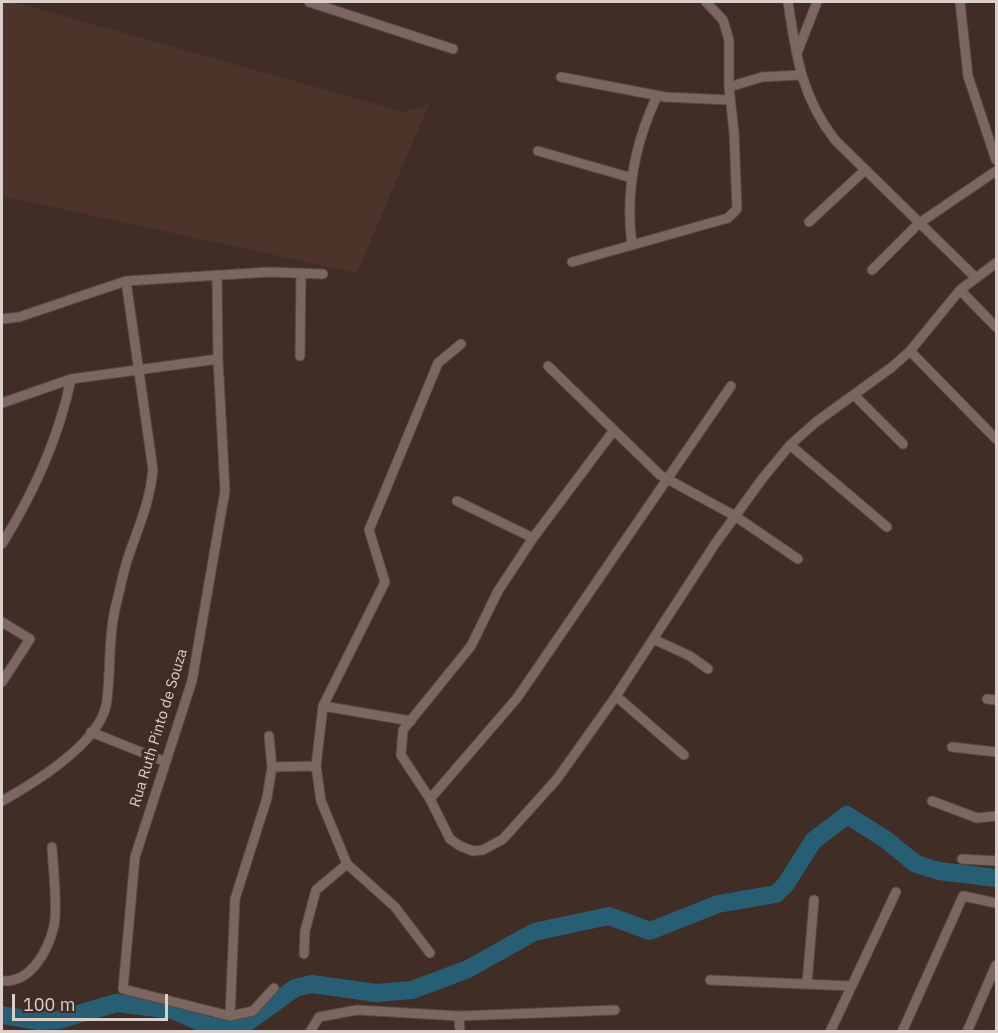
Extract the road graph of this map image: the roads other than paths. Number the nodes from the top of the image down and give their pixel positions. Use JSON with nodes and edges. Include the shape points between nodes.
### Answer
{"nodes":[{"id":1,"x":309,"y":2,"type":"edge"},
{"id":2,"x":706,"y":2,"type":"edge"},
{"id":3,"x":788,"y":2,"type":"edge"},
{"id":4,"x":817,"y":2,"type":"edge"},
{"id":5,"x":960,"y":2,"type":"edge"},
{"id":6,"x":322,"y":3,"type":"edge"},
{"id":7,"x":453,"y":49,"type":"dead end"},
{"id":8,"x":796,"y":55,"type":"junction"},
{"id":9,"x":800,"y":75,"type":"junction"},
{"id":10,"x":561,"y":76,"type":"dead end"},
{"id":11,"x":729,"y":87,"type":"junction"},
{"id":12,"x":657,"y":96,"type":"junction"},
{"id":13,"x":730,"y":100,"type":"junction"},
{"id":14,"x":538,"y":151,"type":"dead end"},
{"id":15,"x":996,"y":160,"type":"edge"},
{"id":16,"x":865,"y":170,"type":"junction"},
{"id":17,"x":996,"y":171,"type":"edge"},
{"id":18,"x":632,"y":178,"type":"junction"},
{"id":19,"x":808,"y":222,"type":"dead end"},
{"id":20,"x":918,"y":224,"type":"junction"},
{"id":21,"x":632,"y":245,"type":"junction"},
{"id":22,"x":572,"y":262,"type":"dead end"},
{"id":23,"x":996,"y":263,"type":"edge"},
{"id":24,"x":872,"y":270,"type":"dead end"},
{"id":25,"x":301,"y":273,"type":"junction"},
{"id":26,"x":323,"y":274,"type":"dead end"},
{"id":27,"x":217,"y":275,"type":"junction"},
{"id":28,"x":976,"y":278,"type":"junction"},
{"id":29,"x":126,"y":281,"type":"junction"},
{"id":30,"x":960,"y":290,"type":"junction"},
{"id":31,"x":2,"y":319,"type":"edge"},
{"id":32,"x":996,"y":327,"type":"edge"},
{"id":33,"x":461,"y":344,"type":"dead end"},
{"id":34,"x":910,"y":351,"type":"junction"},
{"id":35,"x":300,"y":356,"type":"dead end"},
{"id":36,"x":218,"y":359,"type":"junction"},
{"id":37,"x":548,"y":366,"type":"dead end"},
{"id":38,"x":137,"y":369,"type":"junction"},
{"id":39,"x":71,"y":379,"type":"junction"},
{"id":40,"x":731,"y":386,"type":"dead end"},
{"id":41,"x":854,"y":395,"type":"junction"},
{"id":42,"x":2,"y":403,"type":"edge"},
{"id":43,"x":614,"y":430,"type":"junction"},
{"id":44,"x":996,"y":439,"type":"edge"},
{"id":45,"x":903,"y":444,"type":"dead end"},
{"id":46,"x":790,"y":445,"type":"junction"},
{"id":47,"x":667,"y":478,"type":"junction"},
{"id":48,"x":457,"y":501,"type":"dead end"},
{"id":49,"x":735,"y":516,"type":"junction"},
{"id":50,"x":887,"y":527,"type":"dead end"},
{"id":51,"x":533,"y":538,"type":"junction"},
{"id":52,"x":2,"y":544,"type":"edge"},
{"id":53,"x":798,"y":559,"type":"dead end"},
{"id":54,"x":2,"y":622,"type":"edge"},
{"id":55,"x":653,"y":639,"type":"junction"},
{"id":56,"x":708,"y":669,"type":"dead end"},
{"id":57,"x":2,"y":682,"type":"edge"},
{"id":58,"x":616,"y":696,"type":"junction"},
{"id":59,"x":323,"y":706,"type":"junction"},
{"id":60,"x":411,"y":721,"type":"junction"},
{"id":61,"x":91,"y":732,"type":"junction"},
{"id":62,"x":269,"y":736,"type":"dead end"},
{"id":63,"x":952,"y":747,"type":"dead end"},
{"id":64,"x":996,"y":752,"type":"edge"},
{"id":65,"x":684,"y":755,"type":"dead end"},
{"id":66,"x":166,"y":762,"type":"junction"},
{"id":67,"x":316,"y":766,"type":"junction"},
{"id":68,"x":272,"y":768,"type":"junction"},
{"id":69,"x":430,"y":799,"type":"junction"},
{"id":70,"x":2,"y":801,"type":"edge"},
{"id":71,"x":932,"y":801,"type":"dead end"},
{"id":72,"x":996,"y":816,"type":"edge"},
{"id":73,"x":52,"y":847,"type":"dead end"},
{"id":74,"x":962,"y":859,"type":"dead end"},
{"id":75,"x":996,"y":861,"type":"edge"},
{"id":76,"x":347,"y":864,"type":"junction"},
{"id":77,"x":896,"y":892,"type":"dead end"},
{"id":78,"x":814,"y":900,"type":"dead end"},
{"id":79,"x":996,"y":903,"type":"edge"},
{"id":80,"x":430,"y":953,"type":"dead end"},
{"id":81,"x":304,"y":954,"type":"dead end"},
{"id":82,"x":996,"y":965,"type":"edge"},
{"id":83,"x":710,"y":980,"type":"dead end"},
{"id":84,"x":2,"y":981,"type":"edge"},
{"id":85,"x":807,"y":984,"type":"junction"},
{"id":86,"x":851,"y":986,"type":"junction"},
{"id":87,"x":274,"y":988,"type":"dead end"},
{"id":88,"x":615,"y":1010,"type":"dead end"},
{"id":89,"x":230,"y":1016,"type":"junction"},
{"id":90,"x":459,"y":1016,"type":"junction"},
{"id":91,"x":310,"y":1032,"type":"edge"},
{"id":92,"x":460,"y":1032,"type":"edge"},
{"id":93,"x":830,"y":1032,"type":"edge"},
{"id":94,"x":902,"y":1032,"type":"edge"},
{"id":95,"x":968,"y":1032,"type":"edge"}],
"edges":[{"from":1,"to":6,"type":"street"},
{"from":2,"to":11,"type":"street","via":[[727,28]]},
{"from":3,"to":8,"type":"street"},
{"from":4,"to":8,"type":"street"},
{"from":5,"to":15,"type":"street","via":[[968,76]]},
{"from":6,"to":7,"type":"street"},
{"from":8,"to":9,"type":"street"},
{"from":9,"to":11,"type":"street","via":[[762,77]]},
{"from":9,"to":16,"type":"street","via":[[819,119]]},
{"from":10,"to":12,"type":"street"},
{"from":11,"to":13,"type":"street"},
{"from":12,"to":13,"type":"street"},
{"from":12,"to":18,"type":"street","via":[[645,122]]},
{"from":13,"to":21,"type":"street","via":[[737,209],[728,218]]},
{"from":14,"to":18,"type":"street"},
{"from":16,"to":19,"type":"street"},
{"from":16,"to":20,"type":"street"},
{"from":17,"to":20,"type":"street"},
{"from":18,"to":21,"type":"street","via":[[628,216]]},
{"from":20,"to":24,"type":"street"},
{"from":20,"to":28,"type":"street"},
{"from":21,"to":22,"type":"street"},
{"from":23,"to":28,"type":"street"},
{"from":25,"to":26,"type":"street"},
{"from":25,"to":27,"type":"street"},
{"from":25,"to":35,"type":"street"},
{"from":27,"to":29,"type":"street"},
{"from":27,"to":36,"type":"street","name":"Rua Ruth Pinto de Souza"},
{"from":28,"to":30,"type":"street"},
{"from":29,"to":31,"type":"street","via":[[19,317]]},
{"from":29,"to":38,"type":"street"},
{"from":30,"to":32,"type":"street"},
{"from":30,"to":34,"type":"street"},
{"from":33,"to":59,"type":"street","via":[[438,363],[369,530],[385,582]]},
{"from":34,"to":41,"type":"street"},
{"from":34,"to":44,"type":"street"},
{"from":36,"to":38,"type":"street"},
{"from":36,"to":66,"type":"street","name":"Rua Ruth Pinto de Souza","via":[[224,502],[192,681]]},
{"from":37,"to":43,"type":"street"},
{"from":38,"to":39,"type":"street"},
{"from":38,"to":61,"type":"street","via":[[152,449],[151,496],[115,606],[107,703]]},
{"from":39,"to":42,"type":"street"},
{"from":39,"to":52,"type":"street","via":[[55,438]]},
{"from":40,"to":47,"type":"street"},
{"from":41,"to":45,"type":"street"},
{"from":41,"to":46,"type":"street"},
{"from":43,"to":47,"type":"street"},
{"from":43,"to":51,"type":"street"},
{"from":46,"to":49,"type":"street"},
{"from":46,"to":50,"type":"street"},
{"from":47,"to":49,"type":"street"},
{"from":47,"to":69,"type":"street","via":[[517,698]]},
{"from":48,"to":51,"type":"street"},
{"from":49,"to":53,"type":"street"},
{"from":49,"to":55,"type":"street"},
{"from":51,"to":60,"type":"street","via":[[498,591],[471,646]]},
{"from":54,"to":57,"type":"street","via":[[30,639]]},
{"from":55,"to":56,"type":"street"},
{"from":55,"to":58,"type":"street"},
{"from":58,"to":65,"type":"street"},
{"from":58,"to":69,"type":"street","via":[[557,779],[494,846],[473,851],[450,839]]},
{"from":59,"to":60,"type":"street"},
{"from":59,"to":67,"type":"street"},
{"from":60,"to":69,"type":"street","via":[[403,730],[401,755]]},
{"from":61,"to":66,"type":"street"},
{"from":61,"to":70,"type":"street","via":[[54,770]]},
{"from":62,"to":68,"type":"street"},
{"from":63,"to":64,"type":"street"},
{"from":66,"to":89,"type":"street","name":"Rua Ruth Pinto de Souza","via":[[135,857],[123,989]]},
{"from":67,"to":68,"type":"street"},
{"from":67,"to":76,"type":"street","via":[[321,801]]},
{"from":68,"to":89,"type":"street","via":[[267,798],[235,900]]},
{"from":71,"to":72,"type":"street","via":[[977,818]]},
{"from":73,"to":84,"type":"street","via":[[54,925],[35,968],[24,977]]},
{"from":74,"to":75,"type":"street"},
{"from":76,"to":80,"type":"street","via":[[390,902]]},
{"from":76,"to":81,"type":"street","via":[[316,890],[305,931]]},
{"from":77,"to":86,"type":"street"},
{"from":78,"to":85,"type":"street"},
{"from":79,"to":94,"type":"street","via":[[963,896]]},
{"from":82,"to":95,"type":"street"},
{"from":83,"to":85,"type":"street"},
{"from":85,"to":86,"type":"street"},
{"from":86,"to":93,"type":"street"},
{"from":87,"to":89,"type":"street","via":[[253,1011]]},
{"from":88,"to":90,"type":"street"},
{"from":90,"to":91,"type":"street","via":[[357,1010],[319,1017]]},
{"from":90,"to":92,"type":"street"}]}
